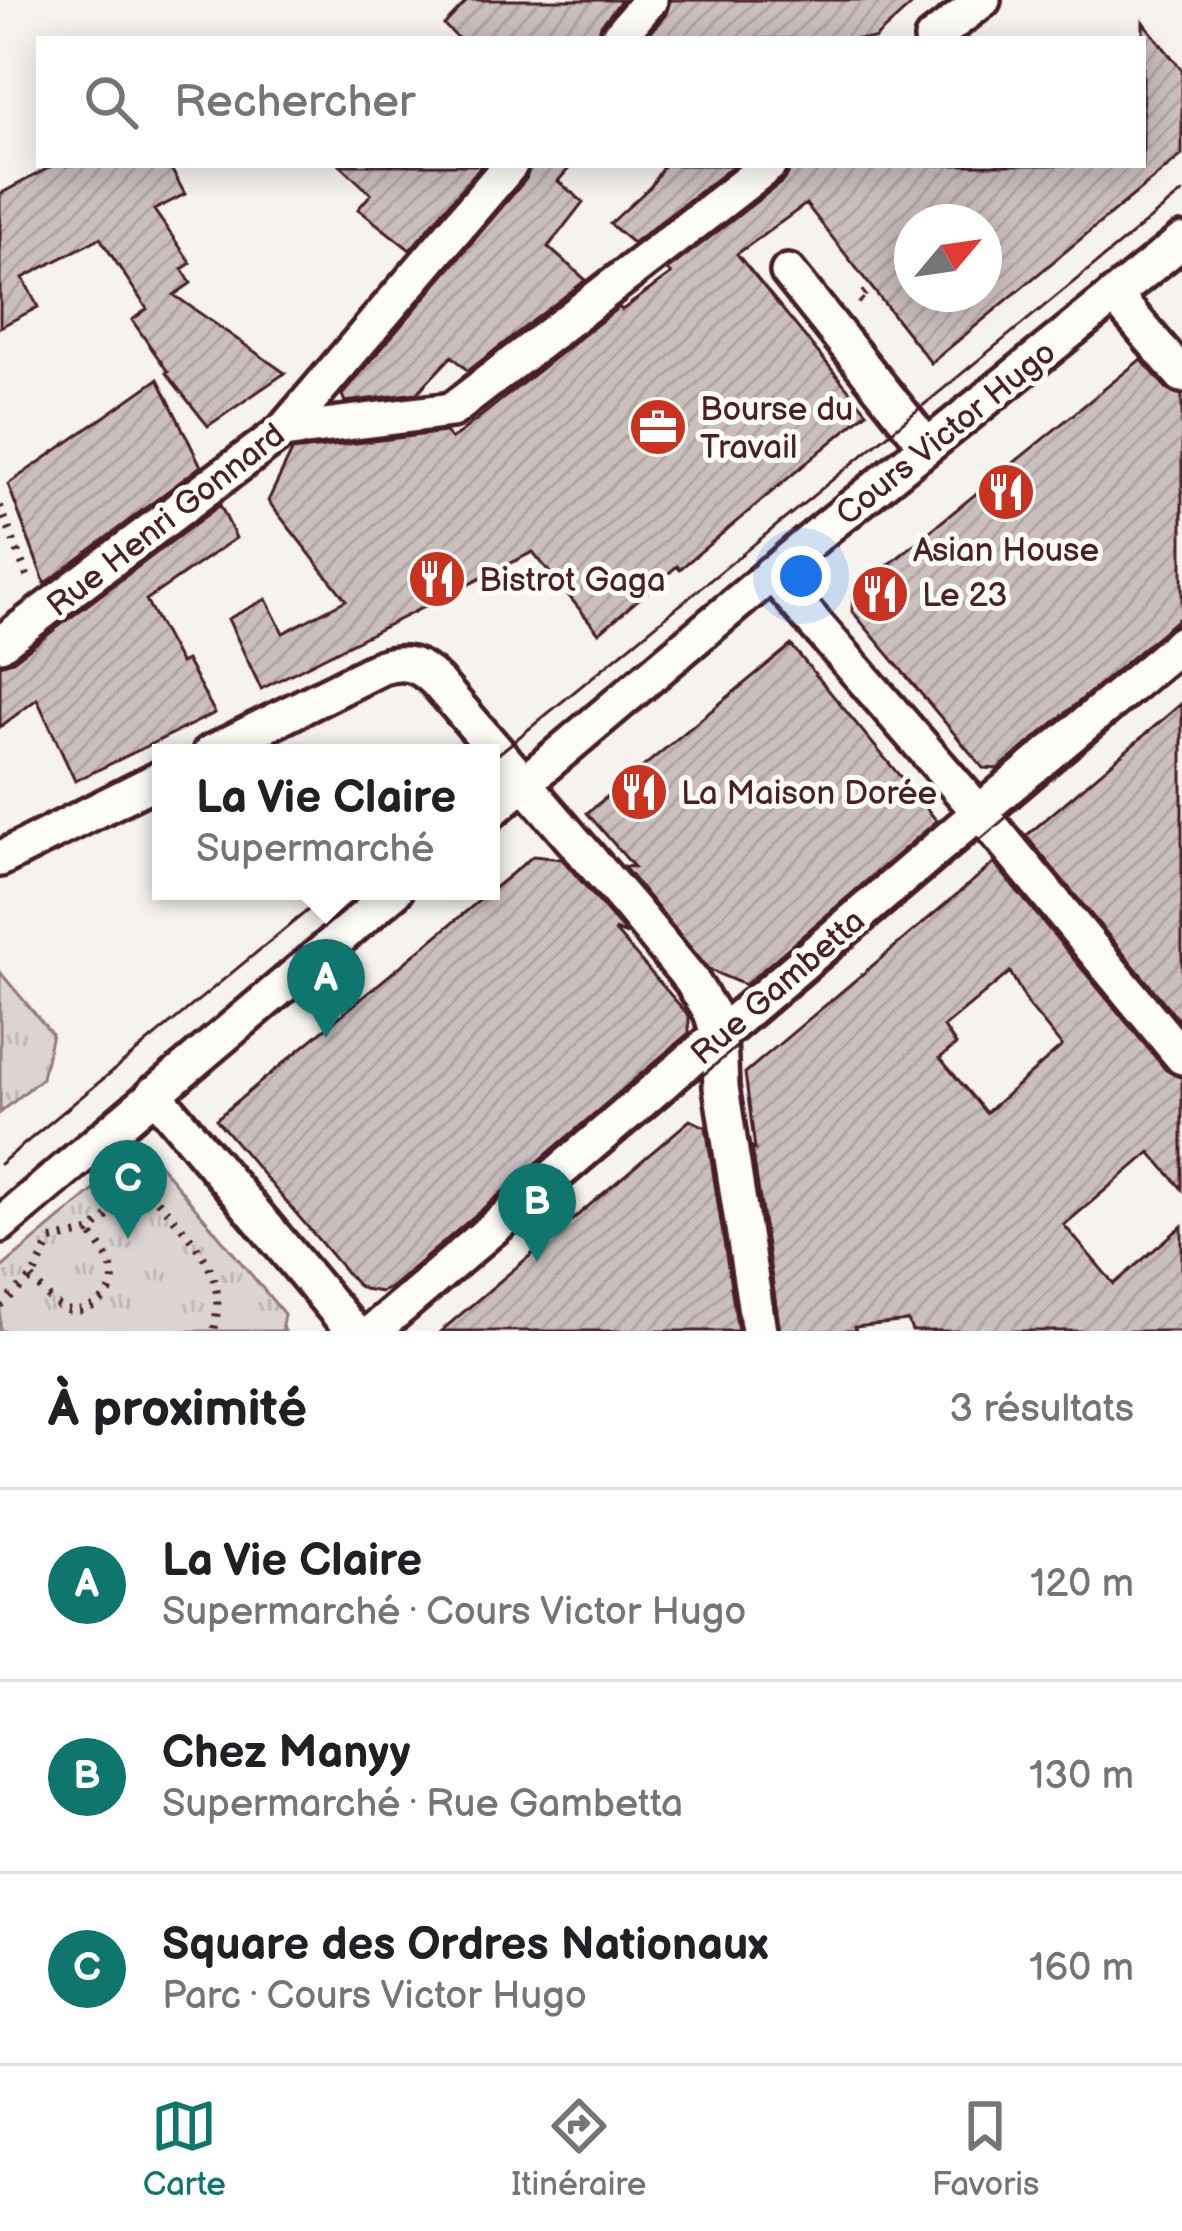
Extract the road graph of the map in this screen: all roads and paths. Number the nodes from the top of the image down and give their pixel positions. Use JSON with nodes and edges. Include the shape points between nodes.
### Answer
{"nodes":[{"id":1,"x":650,"y":0,"type":"edge"},
{"id":2,"x":982,"y":0,"type":"edge"},
{"id":3,"x":620,"y":36,"type":"edge"},
{"id":4,"x":936,"y":36,"type":"edge"},
{"id":5,"x":507,"y":168,"type":"edge"},
{"id":6,"x":765,"y":168,"type":"edge"},
{"id":7,"x":1182,"y":241,"type":"edge"},
{"id":8,"x":788,"y":272,"type":"dead end"},
{"id":9,"x":872,"y":288,"type":"dead end"},
{"id":10,"x":1114,"y":295,"type":"junction"},
{"id":11,"x":858,"y":298,"type":"dead end"},
{"id":12,"x":1182,"y":375,"type":"edge"},
{"id":13,"x":283,"y":431,"type":"junction"},
{"id":14,"x":927,"y":446,"type":"junction"},
{"id":15,"x":0,"y":506,"type":"edge"},
{"id":16,"x":771,"y":574,"type":"junction"},
{"id":17,"x":15,"y":593,"type":"dead end"},
{"id":18,"x":1182,"y":643,"type":"edge"},
{"id":19,"x":0,"y":644,"type":"edge"},
{"id":20,"x":228,"y":744,"type":"edge"},
{"id":21,"x":489,"y":744,"type":"edge"},
{"id":22,"x":500,"y":757,"type":"edge"},
{"id":23,"x":152,"y":783,"type":"edge"},
{"id":24,"x":523,"y":784,"type":"junction"},
{"id":25,"x":500,"y":803,"type":"edge"},
{"id":26,"x":979,"y":813,"type":"junction"},
{"id":27,"x":0,"y":859,"type":"edge"},
{"id":28,"x":384,"y":900,"type":"edge"},
{"id":29,"x":719,"y":1037,"type":"junction"},
{"id":30,"x":1182,"y":1057,"type":"edge"},
{"id":31,"x":154,"y":1093,"type":"junction"},
{"id":32,"x":0,"y":1225,"type":"edge"},
{"id":33,"x":88,"y":1232,"type":"junction"},
{"id":34,"x":32,"y":1278,"type":"junction"},
{"id":35,"x":0,"y":1305,"type":"edge"},
{"id":36,"x":214,"y":1331,"type":"edge"},
{"id":37,"x":353,"y":1331,"type":"edge"},
{"id":38,"x":373,"y":1331,"type":"edge"},
{"id":39,"x":759,"y":1331,"type":"edge"}],
"edges":[{"from":1,"to":3,"type":"street"},
{"from":2,"to":4,"type":"street"},
{"from":5,"to":13,"type":"street","name":"Rue Henri Gonnard"},
{"from":6,"to":13,"type":"street","via":[[452,410]]},
{"from":7,"to":10,"type":"street","name":"Cours Victor Hugo"},
{"from":8,"to":14,"type":"street"},
{"from":9,"to":11,"type":"path"},
{"from":10,"to":12,"type":"street"},
{"from":10,"to":14,"type":"street","name":"Cours Victor Hugo"},
{"from":13,"to":19,"type":"street","name":"Rue Henri Gonnard"},
{"from":14,"to":16,"type":"street","name":"Cours Victor Hugo"},
{"from":15,"to":17,"type":"path","via":[[29,583]]},
{"from":16,"to":24,"type":"street","name":"Cours Victor Hugo"},
{"from":16,"to":26,"type":"street"},
{"from":18,"to":26,"type":"street","name":"Rue Gambetta"},
{"from":20,"to":21,"type":"street","via":[[397,662],[428,672]]},
{"from":22,"to":24,"type":"street"},
{"from":23,"to":27,"type":"street"},
{"from":24,"to":25,"type":"street","name":"Cours Victor Hugo"},
{"from":24,"to":29,"type":"street","via":[[692,980]]},
{"from":26,"to":29,"type":"street","name":"Rue Gambetta"},
{"from":26,"to":30,"type":"street"},
{"from":28,"to":31,"type":"street"},
{"from":29,"to":38,"type":"street","name":"Rue Gambetta"},
{"from":29,"to":39,"type":"street"},
{"from":31,"to":32,"type":"street"},
{"from":31,"to":37,"type":"street"},
{"from":33,"to":34,"type":"path","via":[[52,1240]]},
{"from":33,"to":34,"type":"path","via":[[113,1274],[106,1297],[65,1310]]},
{"from":33,"to":36,"type":"path","via":[[144,1186],[214,1278]]},
{"from":34,"to":35,"type":"path"}]}
